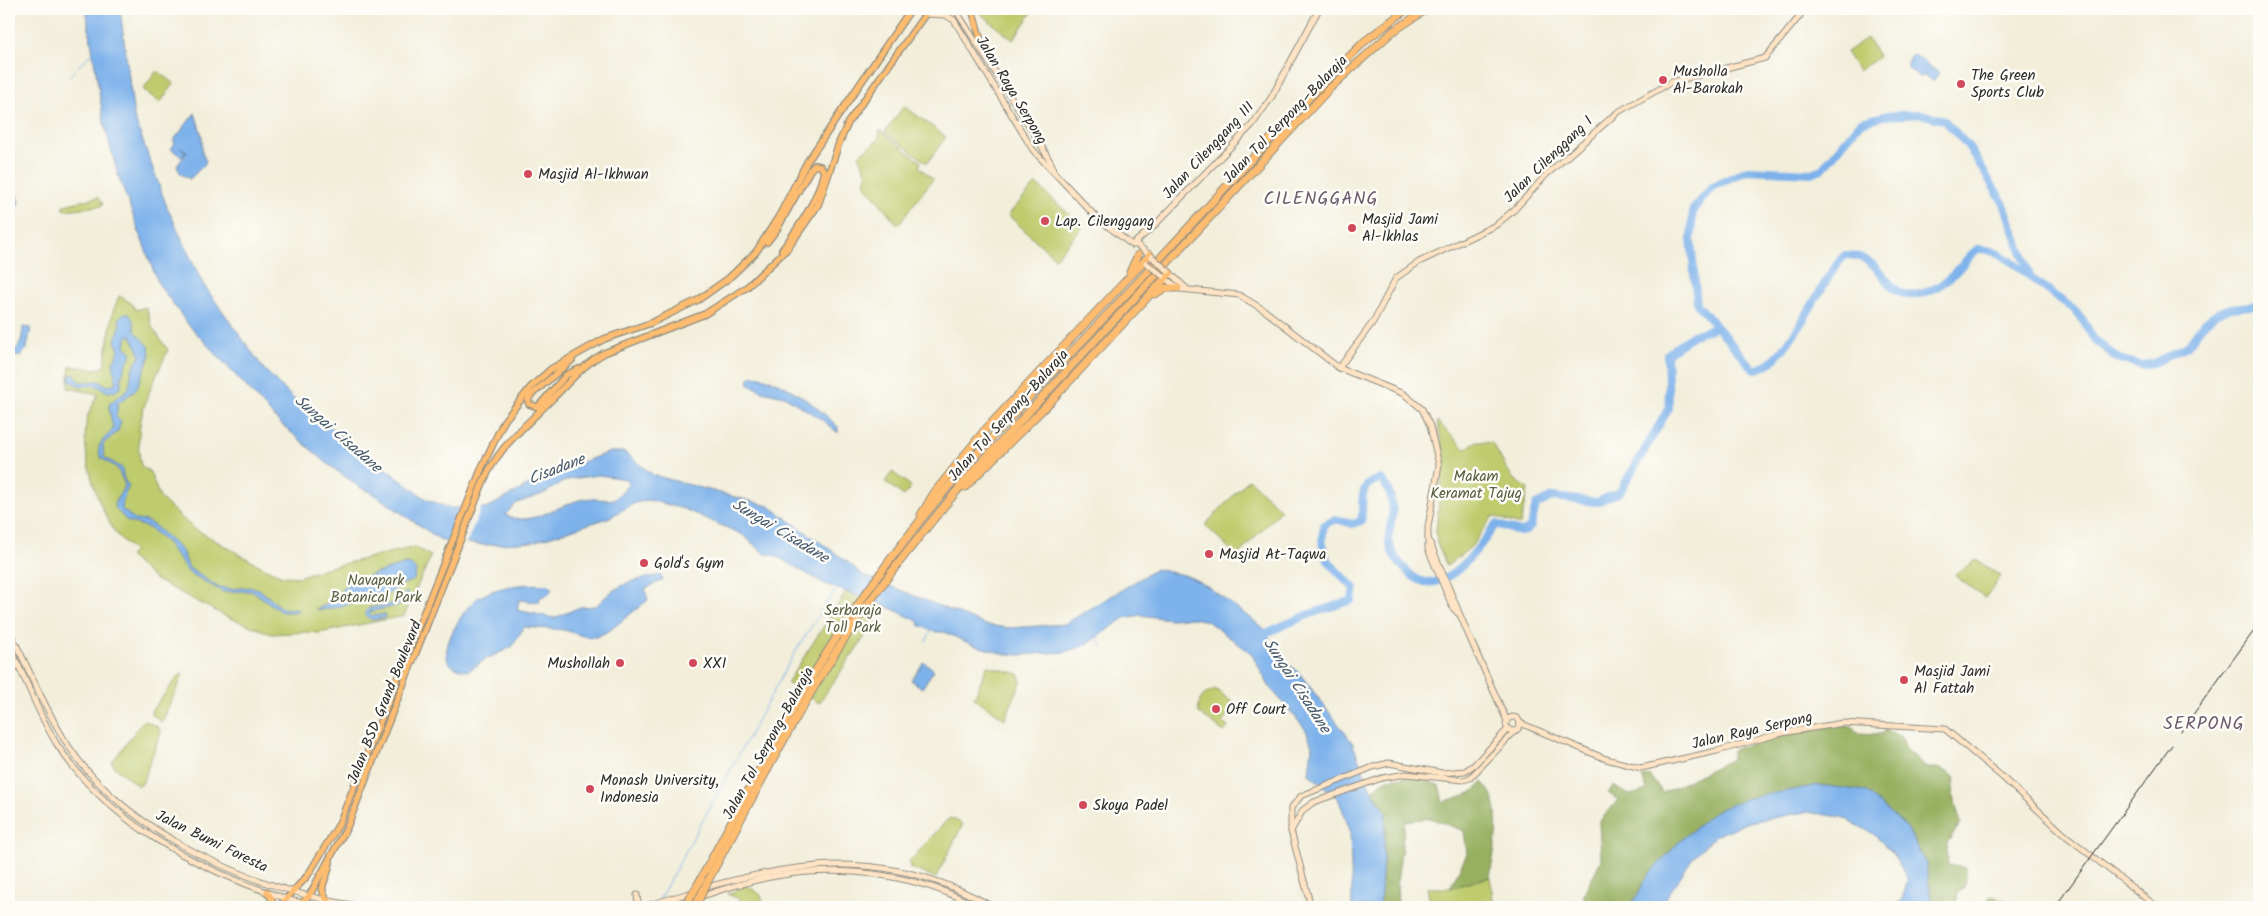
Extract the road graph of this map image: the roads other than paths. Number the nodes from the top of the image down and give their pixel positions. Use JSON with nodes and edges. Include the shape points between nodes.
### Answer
{"nodes":[{"id":1,"x":910,"y":9,"type":"edge"},
{"id":2,"x":929,"y":9,"type":"edge"},
{"id":3,"x":955,"y":9,"type":"edge"},
{"id":4,"x":972,"y":9,"type":"edge"},
{"id":5,"x":1320,"y":9,"type":"edge"},
{"id":6,"x":1408,"y":9,"type":"edge"},
{"id":7,"x":1427,"y":9,"type":"edge"},
{"id":8,"x":1801,"y":9,"type":"edge"},
{"id":9,"x":924,"y":14,"type":"junction"},
{"id":10,"x":984,"y":52,"type":"junction"},
{"id":11,"x":1041,"y":146,"type":"junction"},
{"id":12,"x":1033,"y":150,"type":"junction"},
{"id":13,"x":1053,"y":172,"type":"junction"},
{"id":14,"x":1132,"y":245,"type":"junction"},
{"id":15,"x":756,"y":252,"type":"junction"},
{"id":16,"x":1138,"y":255,"type":"junction"},
{"id":17,"x":1148,"y":259,"type":"junction"},
{"id":18,"x":769,"y":267,"type":"junction"},
{"id":19,"x":1166,"y":275,"type":"junction"},
{"id":20,"x":1122,"y":284,"type":"junction"},
{"id":21,"x":1178,"y":288,"type":"junction"},
{"id":22,"x":1187,"y":289,"type":"junction"},
{"id":23,"x":1132,"y":313,"type":"junction"},
{"id":24,"x":589,"y":348,"type":"junction"},
{"id":25,"x":1339,"y":368,"type":"junction"},
{"id":26,"x":581,"y":369,"type":"junction"},
{"id":27,"x":973,"y":475,"type":"junction"},
{"id":28,"x":479,"y":484,"type":"junction"},
{"id":29,"x":911,"y":532,"type":"junction"},
{"id":30,"x":422,"y":629,"type":"junction"},
{"id":31,"x":9,"y":631,"type":"edge"},
{"id":32,"x":9,"y":647,"type":"edge"},
{"id":33,"x":1505,"y":712,"type":"junction"},
{"id":34,"x":1513,"y":717,"type":"junction"},
{"id":35,"x":1507,"y":721,"type":"junction"},
{"id":36,"x":1518,"y":727,"type":"junction"},
{"id":37,"x":1508,"y":729,"type":"junction"},
{"id":38,"x":65,"y":740,"type":"junction"},
{"id":39,"x":57,"y":744,"type":"junction"},
{"id":40,"x":1291,"y":831,"type":"junction"},
{"id":41,"x":330,"y":860,"type":"junction"},
{"id":42,"x":267,"y":892,"type":"junction"},
{"id":43,"x":295,"y":892,"type":"junction"},
{"id":44,"x":968,"y":893,"type":"junction"},
{"id":45,"x":637,"y":895,"type":"dead end"},
{"id":46,"x":309,"y":896,"type":"junction"},
{"id":47,"x":288,"y":900,"type":"junction"},
{"id":48,"x":964,"y":900,"type":"junction"},
{"id":49,"x":329,"y":904,"type":"edge"},
{"id":50,"x":300,"y":905,"type":"edge"},
{"id":51,"x":272,"y":907,"type":"edge"},
{"id":52,"x":279,"y":907,"type":"edge"},
{"id":53,"x":364,"y":907,"type":"edge"},
{"id":54,"x":642,"y":907,"type":"edge"},
{"id":55,"x":669,"y":907,"type":"edge"},
{"id":56,"x":685,"y":907,"type":"edge"},
{"id":57,"x":694,"y":907,"type":"edge"},
{"id":58,"x":977,"y":907,"type":"edge"},
{"id":59,"x":993,"y":907,"type":"edge"},
{"id":60,"x":1311,"y":907,"type":"edge"},
{"id":61,"x":2156,"y":907,"type":"edge"}],
"edges":[{"from":1,"to":15,"type":"main road","name":"Jalan BSD Grand Boulevard","via":[[806,162],[779,216]]},
{"from":2,"to":9,"type":"main road","name":"Jalan BSD Grand Boulevard"},
{"from":3,"to":10,"type":"main road","name":"Jalan Raya Serpong"},
{"from":4,"to":10,"type":"main road"},
{"from":5,"to":14,"type":"main road","name":"Jalan Cilenggang III","via":[[1271,98],[1252,125]]},
{"from":6,"to":29,"type":"highway","name":"Jalan Tol Serpong–Balaraja","via":[[1365,41],[1322,82],[965,468]]},
{"from":7,"to":27,"type":"highway","name":"Jalan Tol Serpong–Balaraja","via":[[1392,32],[1329,89]]},
{"from":8,"to":25,"type":"main road","name":"Jalan Cilenggang I","via":[[1800,16],[1765,58],[1677,80],[1618,112],[1496,225],[1419,262],[1396,278],[1373,322]]},
{"from":9,"to":12,"type":"main road","name":"Jalan Raya Serpong","via":[[944,15],[956,22]]},
{"from":9,"to":18,"type":"main road","name":"Jalan BSD Grand Boulevard","via":[[846,126],[808,222]]},
{"from":10,"to":11,"type":"main road","name":"Jalan Raya Serpong"},
{"from":11,"to":12,"type":"main road"},
{"from":11,"to":13,"type":"main road","name":"Jalan Raya Serpong"},
{"from":12,"to":13,"type":"main road","name":"Jalan Raya Serpong"},
{"from":13,"to":14,"type":"main road","name":"Jalan Raya Serpong","via":[[1096,217]]},
{"from":14,"to":16,"type":"main road","name":"Jalan Raya Serpong"},
{"from":14,"to":17,"type":"main road","name":"Jalan Raya Serpong","via":[[1137,246]]},
{"from":15,"to":18,"type":"main road","via":[[777,229],[812,167],[822,168],[824,171],[818,188],[802,221]]},
{"from":15,"to":24,"type":"main road","name":"Jalan BSD Grand Boulevard","via":[[729,278],[698,300],[659,320],[604,339]]},
{"from":16,"to":17,"type":"main road","name":"Jalan Raya Serpong"},
{"from":16,"to":20,"type":"highway"},
{"from":17,"to":19,"type":"main road","name":"Jalan Raya Serpong","bridge":true},
{"from":17,"to":20,"type":"highway"},
{"from":18,"to":26,"type":"main road","name":"Jalan BSD Grand Boulevard","via":[[747,287],[705,314],[604,353]]},
{"from":19,"to":21,"type":"main road","name":"Jalan Raya Serpong"},
{"from":19,"to":22,"type":"main road","name":"Jalan Raya Serpong"},
{"from":19,"to":23,"type":"highway"},
{"from":20,"to":29,"type":"highway","via":[[984,431],[934,493]]},
{"from":21,"to":22,"type":"main road"},
{"from":21,"to":23,"type":"highway","via":[[1160,290]]},
{"from":22,"to":25,"type":"main road","via":[[1239,295],[1264,310]]},
{"from":23,"to":27,"type":"highway","via":[[1052,401]]},
{"from":24,"to":26,"type":"main road","via":[[544,382],[529,398],[529,404],[538,407],[566,375]]},
{"from":24,"to":28,"type":"main road","name":"Jalan BSD Grand Boulevard","via":[[551,370],[524,395],[498,432]]},
{"from":25,"to":33,"type":"main road","via":[[1404,394],[1422,409],[1432,433],[1439,466],[1428,549],[1453,608],[1459,614]]},
{"from":26,"to":28,"type":"main road","name":"Jalan BSD Grand Boulevard","via":[[509,440]]},
{"from":27,"to":57,"type":"highway","name":"Jalan Tol Serpong–Balaraja","bridge":true,"via":[[918,536],[860,616],[797,718]]},
{"from":28,"to":30,"type":"main road","name":"Jalan BSD Grand Boulevard"},
{"from":29,"to":56,"type":"highway","name":"Jalan Tol Serpong–Balaraja","bridge":true,"via":[[853,611],[790,714]]},
{"from":30,"to":41,"type":"main road","name":"Jalan BSD Grand Boulevard","via":[[358,802]]},
{"from":30,"to":43,"type":"main road","name":"Jalan BSD Grand Boulevard","via":[[339,824],[321,857]]},
{"from":31,"to":38,"type":"main road","name":"Jalan Bumi Foresta"},
{"from":32,"to":39,"type":"main road","name":"Jalan Bumi Foresta"},
{"from":33,"to":34,"type":"main road"},
{"from":33,"to":35,"type":"main road"},
{"from":34,"to":35,"type":"main road"},
{"from":34,"to":36,"type":"main road","via":[[1517,718]]},
{"from":35,"to":37,"type":"main road"},
{"from":36,"to":37,"type":"main road"},
{"from":36,"to":40,"type":"main road","via":[[1470,778],[1406,774],[1382,778],[1314,802],[1303,810]]},
{"from":36,"to":61,"type":"main road","name":"Jalan Raya Serpong","via":[[1536,730],[1606,759],[1640,768],[1782,733],[1843,723],[1945,729],[2071,840]]},
{"from":37,"to":40,"type":"main road","via":[[1465,771],[1442,773],[1389,763],[1318,788],[1301,796],[1293,805]]},
{"from":38,"to":39,"type":"main road"},
{"from":38,"to":43,"type":"main road","name":"Jalan Bumi Foresta","via":[[98,783],[136,817],[165,836],[218,862]]},
{"from":39,"to":42,"type":"main road","name":"Jalan Bumi Foresta","via":[[78,774],[115,810],[137,826],[184,856]]},
{"from":40,"to":60,"type":"main road"},
{"from":41,"to":46,"type":"main road","name":"Jalan BSD Grand Boulevard"},
{"from":41,"to":49,"type":"main road","via":[[329,872],[321,888]]},
{"from":42,"to":47,"type":"main road","name":"Jalan Bumi Foresta"},
{"from":42,"to":51,"type":"main road","via":[[272,899]]},
{"from":43,"to":46,"type":"main road","name":"Jalan Bumi Foresta"},
{"from":43,"to":47,"type":"main road","name":"Jalan BSD Grand Boulevard"},
{"from":44,"to":48,"type":"main road"},
{"from":44,"to":54,"type":"main road","via":[[893,868],[809,865],[770,871]]},
{"from":44,"to":59,"type":"main road"},
{"from":45,"to":54,"type":"main road","via":[[638,904]]},
{"from":46,"to":49,"type":"main road","name":"Jalan Bumi Foresta"},
{"from":46,"to":50,"type":"main road","name":"Jalan BSD Grand Boulevard"},
{"from":47,"to":50,"type":"main road","name":"Jalan Bumi Foresta"},
{"from":47,"to":52,"type":"main road","name":"Jalan BSD Grand Boulevard"},
{"from":48,"to":55,"type":"main road","via":[[894,878],[814,872],[758,880]]},
{"from":48,"to":58,"type":"main road"},
{"from":49,"to":50,"type":"main road","name":"Jalan Bumi Foresta"},
{"from":49,"to":53,"type":"main road"}]}
